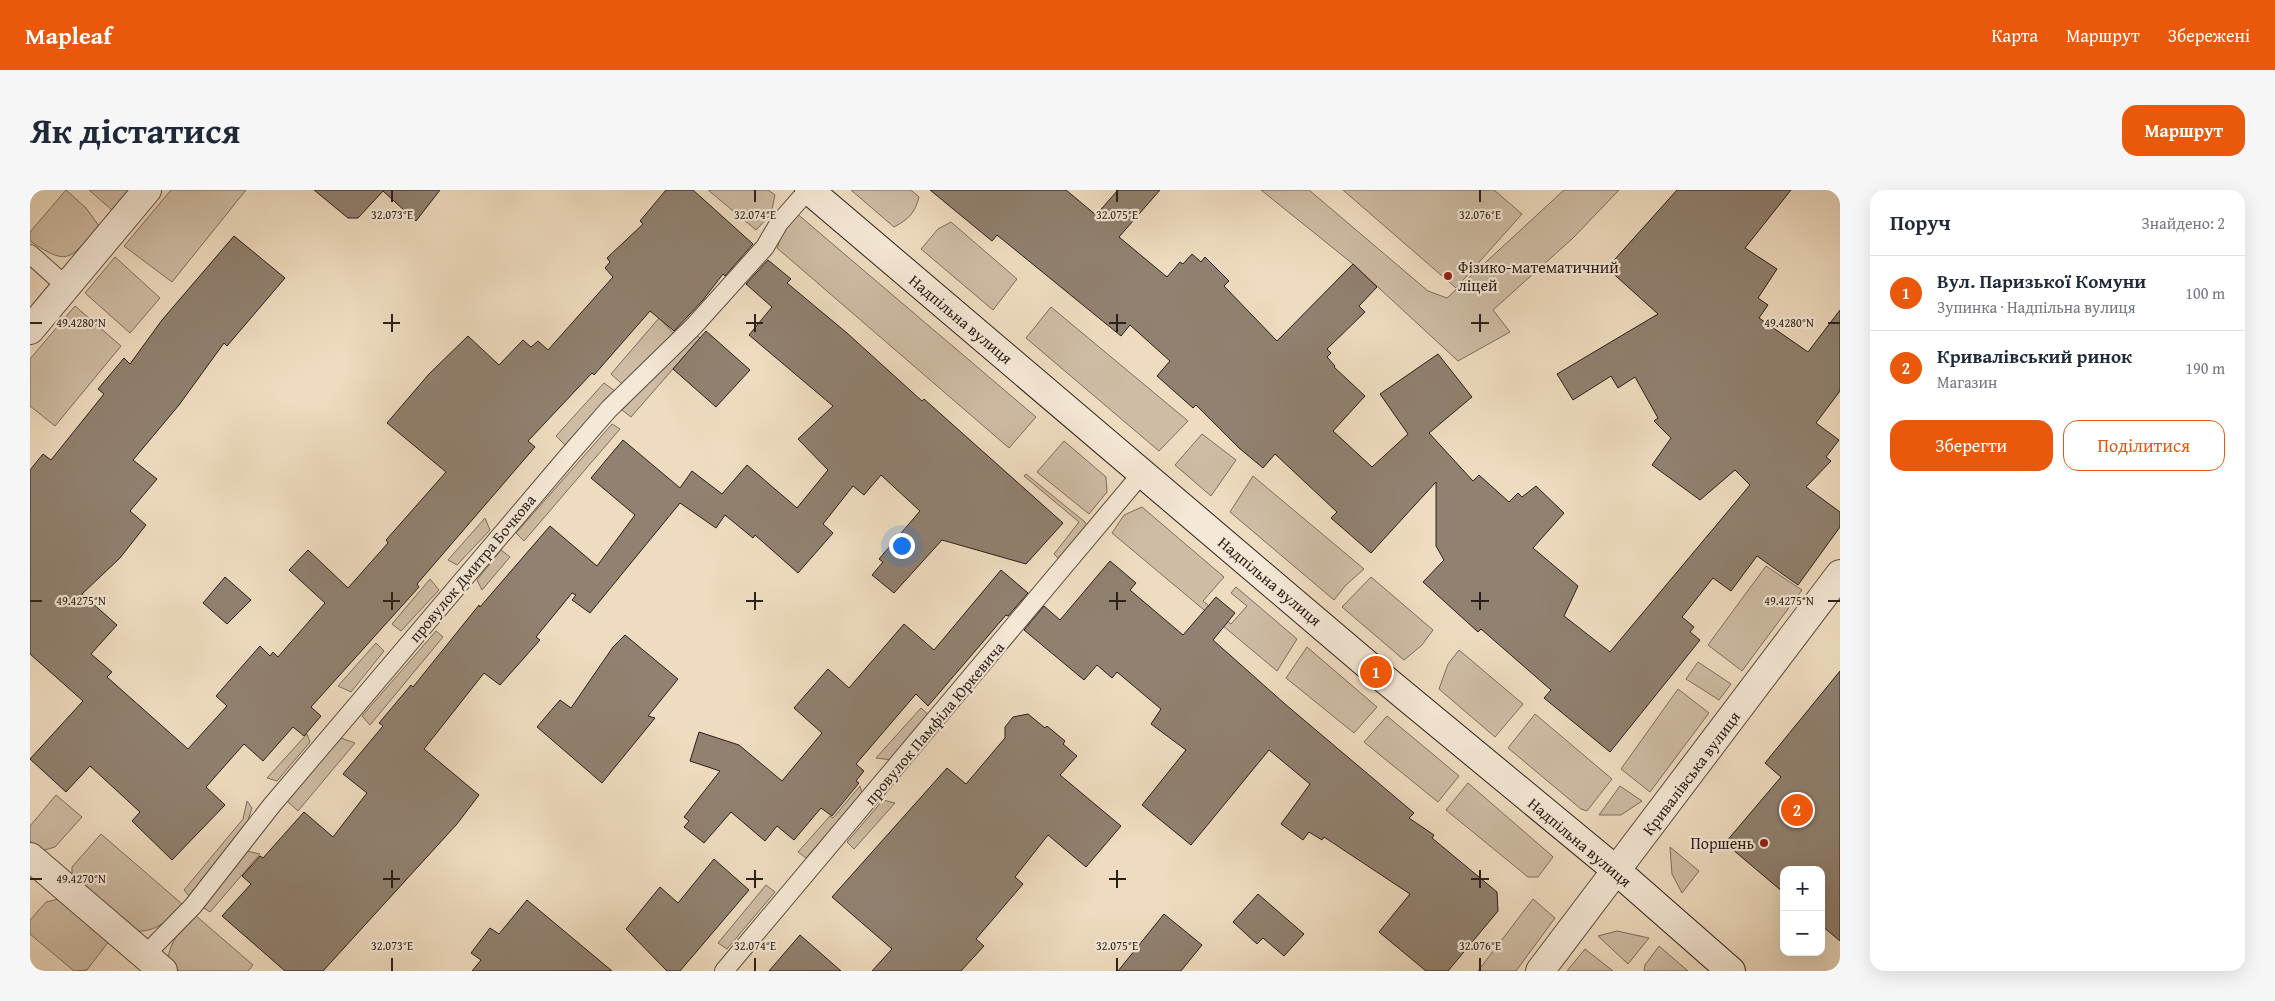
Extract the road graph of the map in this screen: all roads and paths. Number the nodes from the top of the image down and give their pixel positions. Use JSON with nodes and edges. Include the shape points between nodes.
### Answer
{"nodes":[{"id":1,"x":147,"y":190,"type":"edge"},
{"id":2,"x":809,"y":190,"type":"edge"},
{"id":3,"x":30,"y":254,"type":"edge"},
{"id":4,"x":67,"y":287,"type":"junction"},
{"id":5,"x":30,"y":330,"type":"edge"},
{"id":6,"x":1143,"y":472,"type":"junction"},
{"id":7,"x":1840,"y":574,"type":"edge"},
{"id":8,"x":30,"y":857,"type":"edge"},
{"id":9,"x":1617,"y":871,"type":"junction"},
{"id":10,"x":154,"y":963,"type":"edge"},
{"id":11,"x":724,"y":971,"type":"edge"},
{"id":12,"x":1540,"y":971,"type":"edge"},
{"id":13,"x":1732,"y":971,"type":"edge"}],
"edges":[{"from":1,"to":4,"type":"main road"},
{"from":2,"to":6,"type":"main road","name":"Надпільна вулиця"},
{"from":2,"to":10,"type":"lane","name":"провулок Дмитра Бочкова","via":[[779,223],[759,254],[693,327],[609,409],[272,805],[192,906]]},
{"from":3,"to":4,"type":"lane"},
{"from":4,"to":5,"type":"main road"},
{"from":6,"to":9,"type":"main road","name":"Надпільна вулиця","via":[[1376,672]]},
{"from":6,"to":11,"type":"lane","name":"провулок Памфіла Юркевича"},
{"from":7,"to":9,"type":"main road","name":"Кривалівська вулиця"},
{"from":8,"to":10,"type":"main road"},
{"from":9,"to":12,"type":"main road","name":"Кривалівська вулиця"},
{"from":9,"to":13,"type":"main road","name":"Надпільна вулиця"}]}
